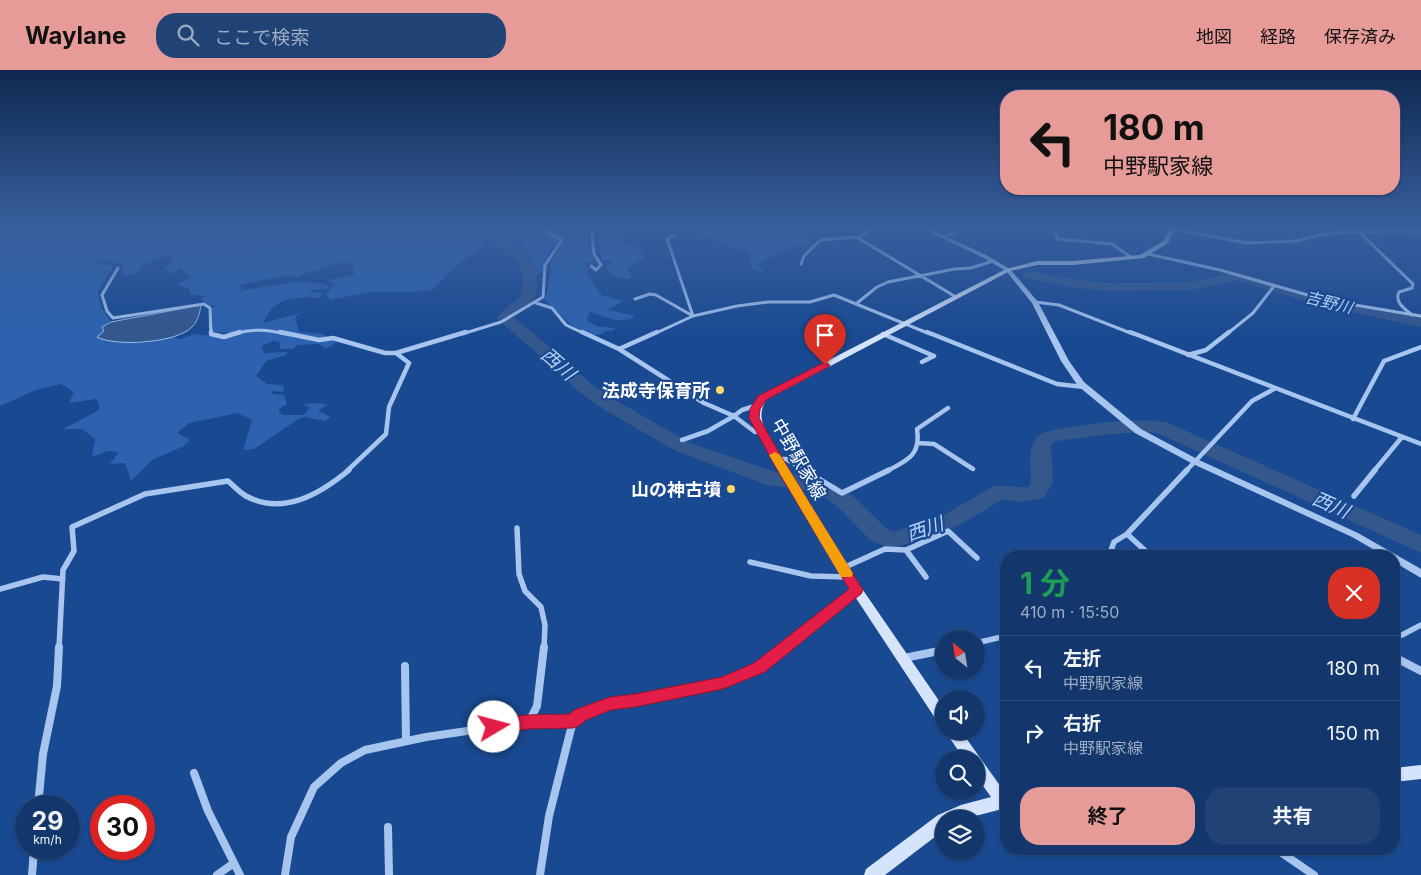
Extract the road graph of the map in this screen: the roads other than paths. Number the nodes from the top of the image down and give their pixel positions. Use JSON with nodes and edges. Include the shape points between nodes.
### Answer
{"nodes":[{"id":1,"x":545,"y":264,"type":"edge"},
{"id":2,"x":599,"y":264,"type":"edge"},
{"id":3,"x":675,"y":264,"type":"edge"},
{"id":4,"x":899,"y":264,"type":"edge"},
{"id":5,"x":986,"y":264,"type":"edge"},
{"id":6,"x":998,"y":264,"type":"edge"},
{"id":7,"x":1035,"y":264,"type":"edge"},
{"id":8,"x":1191,"y":264,"type":"edge"},
{"id":9,"x":1392,"y":264,"type":"edge"},
{"id":10,"x":591,"y":266,"type":"dead end"},
{"id":11,"x":118,"y":268,"type":"dead end"},
{"id":12,"x":1008,"y":270,"type":"junction"},
{"id":13,"x":918,"y":275,"type":"junction"},
{"id":14,"x":1274,"y":287,"type":"junction"},
{"id":15,"x":956,"y":297,"type":"junction"},
{"id":16,"x":636,"y":299,"type":"dead end"},
{"id":17,"x":1035,"y":302,"type":"junction"},
{"id":18,"x":536,"y":304,"type":"junction"},
{"id":19,"x":857,"y":304,"type":"junction"},
{"id":20,"x":1412,"y":315,"type":"junction"},
{"id":21,"x":693,"y":316,"type":"junction"},
{"id":22,"x":1421,"y":316,"type":"edge"},
{"id":23,"x":903,"y":324,"type":"junction"},
{"id":24,"x":883,"y":334,"type":"junction"},
{"id":25,"x":1421,"y":347,"type":"edge"},
{"id":26,"x":619,"y":349,"type":"junction"},
{"id":27,"x":396,"y":353,"type":"junction"},
{"id":28,"x":1188,"y":355,"type":"junction"},
{"id":29,"x":922,"y":362,"type":"dead end"},
{"id":30,"x":1084,"y":387,"type":"junction"},
{"id":31,"x":1274,"y":389,"type":"junction"},
{"id":32,"x":758,"y":405,"type":"junction"},
{"id":33,"x":948,"y":408,"type":"dead end"},
{"id":34,"x":734,"y":416,"type":"junction"},
{"id":35,"x":1353,"y":418,"type":"junction"},
{"id":36,"x":761,"y":431,"type":"junction"},
{"id":37,"x":1402,"y":437,"type":"junction"},
{"id":38,"x":682,"y":440,"type":"dead end"},
{"id":39,"x":919,"y":442,"type":"junction"},
{"id":40,"x":1421,"y":444,"type":"edge"},
{"id":41,"x":777,"y":459,"type":"junction"},
{"id":42,"x":1196,"y":462,"type":"junction"},
{"id":43,"x":973,"y":469,"type":"dead end"},
{"id":44,"x":1354,"y":496,"type":"dead end"},
{"id":45,"x":517,"y":528,"type":"dead end"},
{"id":46,"x":1127,"y":534,"type":"junction"},
{"id":47,"x":906,"y":550,"type":"junction"},
{"id":48,"x":1111,"y":550,"type":"edge"},
{"id":49,"x":1144,"y":550,"type":"edge"},
{"id":50,"x":1381,"y":550,"type":"edge"},
{"id":51,"x":977,"y":558,"type":"dead end"},
{"id":52,"x":1400,"y":561,"type":"edge"},
{"id":53,"x":750,"y":562,"type":"dead end"},
{"id":54,"x":845,"y":572,"type":"junction"},
{"id":55,"x":1421,"y":574,"type":"edge"},
{"id":56,"x":926,"y":577,"type":"dead end"},
{"id":57,"x":63,"y":579,"type":"junction"},
{"id":58,"x":0,"y":590,"type":"edge"},
{"id":59,"x":856,"y":590,"type":"junction"},
{"id":60,"x":1421,"y":626,"type":"edge"},
{"id":61,"x":1400,"y":635,"type":"edge"},
{"id":62,"x":1000,"y":637,"type":"edge"},
{"id":63,"x":985,"y":641,"type":"edge"},
{"id":64,"x":935,"y":652,"type":"edge"},
{"id":65,"x":904,"y":658,"type":"junction"},
{"id":66,"x":1400,"y":660,"type":"edge"},
{"id":67,"x":405,"y":666,"type":"dead end"},
{"id":68,"x":1421,"y":671,"type":"edge"},
{"id":69,"x":935,"y":706,"type":"edge"},
{"id":70,"x":573,"y":721,"type":"junction"},
{"id":71,"x":528,"y":722,"type":"junction"},
{"id":72,"x":406,"y":742,"type":"junction"},
{"id":73,"x":1421,"y":772,"type":"edge"},
{"id":74,"x":194,"y":773,"type":"dead end"},
{"id":75,"x":1400,"y":774,"type":"edge"},
{"id":76,"x":985,"y":775,"type":"edge"},
{"id":77,"x":39,"y":795,"type":"edge"},
{"id":78,"x":1000,"y":796,"type":"edge"},
{"id":79,"x":1000,"y":802,"type":"edge"},
{"id":80,"x":969,"y":810,"type":"edge"},
{"id":81,"x":388,"y":827,"type":"dead end"},
{"id":82,"x":935,"y":828,"type":"edge"},
{"id":83,"x":1285,"y":855,"type":"edge"},
{"id":84,"x":33,"y":860,"type":"edge"},
{"id":85,"x":234,"y":863,"type":"junction"},
{"id":86,"x":32,"y":875,"type":"edge"},
{"id":87,"x":217,"y":875,"type":"edge"},
{"id":88,"x":240,"y":875,"type":"edge"},
{"id":89,"x":285,"y":875,"type":"edge"},
{"id":90,"x":389,"y":875,"type":"edge"},
{"id":91,"x":540,"y":875,"type":"edge"},
{"id":92,"x":872,"y":875,"type":"edge"},
{"id":93,"x":1314,"y":875,"type":"edge"}],
"edges":[{"from":1,"to":18,"type":"street","via":[[543,297]]},
{"from":2,"to":10,"type":"street","via":[[596,270]]},
{"from":3,"to":21,"type":"street"},
{"from":4,"to":13,"type":"street"},
{"from":5,"to":13,"type":"street"},
{"from":6,"to":12,"type":"street"},
{"from":7,"to":12,"type":"main road","name":"中野駅家線"},
{"from":8,"to":14,"type":"street"},
{"from":9,"to":20,"type":"street","via":[[1413,284],[1412,288],[1399,292],[1397,296],[1398,302]]},
{"from":11,"to":27,"type":"street","via":[[102,296],[113,318],[204,304],[210,308],[211,334],[224,337],[263,329],[319,340],[333,338]]},
{"from":12,"to":15,"type":"main road","name":"中野駅家線"},
{"from":12,"to":17,"type":"street"},
{"from":13,"to":15,"type":"street"},
{"from":13,"to":19,"type":"street","via":[[877,286]]},
{"from":14,"to":20,"type":"street"},
{"from":14,"to":28,"type":"street","via":[[1253,313],[1206,350]]},
{"from":15,"to":23,"type":"main road","name":"中野駅家線"},
{"from":16,"to":21,"type":"street","via":[[656,295]]},
{"from":17,"to":28,"type":"street","via":[[1059,305]]},
{"from":17,"to":30,"type":"street","via":[[1065,361]]},
{"from":18,"to":26,"type":"street","via":[[552,308],[566,325]]},
{"from":18,"to":27,"type":"street","via":[[501,322]]},
{"from":19,"to":21,"type":"street","via":[[834,295],[810,302],[768,302]]},
{"from":19,"to":23,"type":"street"},
{"from":20,"to":22,"type":"street"},
{"from":21,"to":26,"type":"street"},
{"from":23,"to":24,"type":"main road","name":"中野駅家線"},
{"from":23,"to":30,"type":"street","via":[[1057,384]]},
{"from":24,"to":29,"type":"street","via":[[934,356]]},
{"from":24,"to":32,"type":"main road","name":"中野駅家線","via":[[762,398]]},
{"from":25,"to":35,"type":"street","via":[[1384,361]]},
{"from":26,"to":34,"type":"street","via":[[704,403]]},
{"from":27,"to":57,"type":"street","via":[[409,364],[392,398],[384,423],[386,434],[322,491],[296,502],[277,505],[246,496],[228,481],[145,494],[72,527],[74,551]]},
{"from":28,"to":31,"type":"street"},
{"from":30,"to":42,"type":"street","via":[[1138,431]]},
{"from":31,"to":35,"type":"street"},
{"from":31,"to":42,"type":"street","via":[[1252,401]]},
{"from":32,"to":34,"type":"street"},
{"from":32,"to":36,"type":"main road","name":"中野駅家線","via":[[754,418]]},
{"from":33,"to":39,"type":"street","via":[[917,429]]},
{"from":34,"to":36,"type":"street","via":[[755,432]]},
{"from":34,"to":38,"type":"street","via":[[708,431]]},
{"from":35,"to":37,"type":"street"},
{"from":36,"to":41,"type":"main road","name":"中野駅家線"},
{"from":37,"to":40,"type":"street"},
{"from":37,"to":44,"type":"street"},
{"from":39,"to":41,"type":"street","via":[[914,454],[842,493],[786,459]]},
{"from":39,"to":43,"type":"street","via":[[934,444]]},
{"from":41,"to":54,"type":"main road","name":"中野駅家線"},
{"from":42,"to":46,"type":"street"},
{"from":42,"to":50,"type":"street"},
{"from":45,"to":71,"type":"street","via":[[519,574],[526,591],[541,607],[545,625],[537,706]]},
{"from":46,"to":48,"type":"street","via":[[1114,542]]},
{"from":46,"to":49,"type":"street"},
{"from":47,"to":51,"type":"street","via":[[948,531]]},
{"from":47,"to":54,"type":"street","via":[[885,549]]},
{"from":47,"to":56,"type":"street"},
{"from":52,"to":55,"type":"street"},
{"from":53,"to":54,"type":"street","via":[[811,576]]},
{"from":54,"to":59,"type":"main road","name":"中野駅家線"},
{"from":57,"to":58,"type":"street","via":[[43,577]]},
{"from":57,"to":77,"type":"street","via":[[57,686],[43,754]]},
{"from":59,"to":65,"type":"main road","name":"中野駅家線"},
{"from":59,"to":70,"type":"street","via":[[759,668],[723,683],[610,703]]},
{"from":60,"to":61,"type":"street"},
{"from":62,"to":63,"type":"street"},
{"from":64,"to":65,"type":"street"},
{"from":65,"to":69,"type":"main road","name":"中野駅家線"},
{"from":66,"to":68,"type":"street"},
{"from":67,"to":72,"type":"street"},
{"from":70,"to":71,"type":"street"},
{"from":70,"to":91,"type":"street","via":[[543,840]]},
{"from":71,"to":72,"type":"street"},
{"from":72,"to":89,"type":"street","via":[[365,750],[341,763],[314,787],[291,837]]},
{"from":73,"to":75,"type":"main road"},
{"from":74,"to":85,"type":"street","via":[[208,811]]},
{"from":76,"to":78,"type":"main road"},
{"from":79,"to":80,"type":"main road"},
{"from":81,"to":90,"type":"street"},
{"from":82,"to":92,"type":"main road"},
{"from":83,"to":93,"type":"street"},
{"from":84,"to":86,"type":"street"},
{"from":85,"to":87,"type":"street"},
{"from":85,"to":88,"type":"street"}]}
